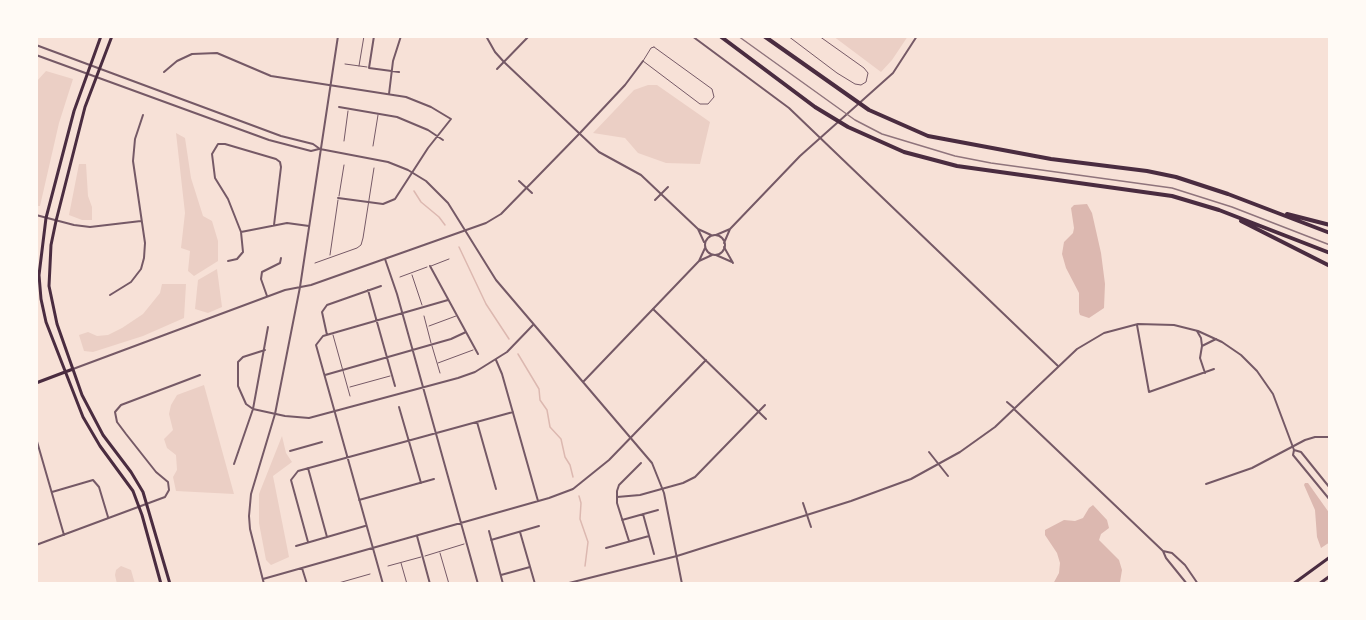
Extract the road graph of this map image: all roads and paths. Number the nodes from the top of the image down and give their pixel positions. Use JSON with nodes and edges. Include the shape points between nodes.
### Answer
{"nodes":[{"id":1,"x":101,"y":36,"type":"edge"},
{"id":2,"x":112,"y":36,"type":"edge"},
{"id":3,"x":338,"y":36,"type":"edge"},
{"id":4,"x":364,"y":36,"type":"edge"},
{"id":5,"x":374,"y":36,"type":"edge"},
{"id":6,"x":401,"y":36,"type":"edge"},
{"id":7,"x":486,"y":36,"type":"edge"},
{"id":8,"x":529,"y":36,"type":"edge"},
{"id":9,"x":692,"y":36,"type":"edge"},
{"id":10,"x":720,"y":36,"type":"edge"},
{"id":11,"x":764,"y":36,"type":"edge"},
{"id":12,"x":788,"y":36,"type":"edge"},
{"id":13,"x":819,"y":36,"type":"edge"},
{"id":14,"x":917,"y":36,"type":"edge"},
{"id":15,"x":1082,"y":36,"type":"edge"},
{"id":16,"x":1116,"y":36,"type":"edge"},
{"id":17,"x":36,"y":45,"type":"edge"},
{"id":18,"x":36,"y":55,"type":"edge"},
{"id":19,"x":504,"y":62,"type":"junction"},
{"id":20,"x":643,"y":62,"type":"junction"},
{"id":21,"x":345,"y":64,"type":"dead end"},
{"id":22,"x":89,"y":65,"type":"junction"},
{"id":23,"x":359,"y":66,"type":"junction"},
{"id":24,"x":98,"y":68,"type":"junction"},
{"id":25,"x":369,"y":68,"type":"junction"},
{"id":26,"x":497,"y":69,"type":"dead end"},
{"id":27,"x":392,"y":71,"type":"junction"},
{"id":28,"x":164,"y":72,"type":"dead end"},
{"id":29,"x":399,"y":72,"type":"dead end"},
{"id":30,"x":86,"y":73,"type":"junction"},
{"id":31,"x":95,"y":77,"type":"junction"},
{"id":32,"x":330,"y":84,"type":"junction"},
{"id":33,"x":389,"y":94,"type":"junction"},
{"id":34,"x":339,"y":108,"type":"dead end"},
{"id":35,"x":349,"y":109,"type":"junction"},
{"id":36,"x":378,"y":114,"type":"junction"},
{"id":37,"x":143,"y":115,"type":"dead end"},
{"id":38,"x":579,"y":133,"type":"junction"},
{"id":39,"x":437,"y":136,"type":"junction"},
{"id":40,"x":443,"y":140,"type":"dead end"},
{"id":41,"x":344,"y":141,"type":"dead end"},
{"id":42,"x":373,"y":146,"type":"dead end"},
{"id":43,"x":320,"y":149,"type":"junction"},
{"id":44,"x":344,"y":165,"type":"dead end"},
{"id":45,"x":374,"y":168,"type":"dead end"},
{"id":46,"x":412,"y":172,"type":"junction"},
{"id":47,"x":519,"y":181,"type":"dead end"},
{"id":48,"x":668,"y":187,"type":"dead end"},
{"id":49,"x":527,"y":188,"type":"junction"},
{"id":50,"x":532,"y":193,"type":"dead end"},
{"id":51,"x":662,"y":193,"type":"junction"},
{"id":52,"x":1228,"y":194,"type":"junction"},
{"id":53,"x":338,"y":198,"type":"junction"},
{"id":54,"x":655,"y":200,"type":"dead end"},
{"id":55,"x":369,"y":202,"type":"junction"},
{"id":56,"x":1219,"y":210,"type":"junction"},
{"id":57,"x":36,"y":215,"type":"edge"},
{"id":58,"x":46,"y":218,"type":"junction"},
{"id":59,"x":56,"y":221,"type":"junction"},
{"id":60,"x":141,"y":221,"type":"junction"},
{"id":61,"x":274,"y":225,"type":"junction"},
{"id":62,"x":1330,"y":225,"type":"edge"},
{"id":63,"x":309,"y":226,"type":"junction"},
{"id":64,"x":698,"y":229,"type":"junction"},
{"id":65,"x":730,"y":229,"type":"junction"},
{"id":66,"x":465,"y":230,"type":"junction"},
{"id":67,"x":241,"y":232,"type":"junction"},
{"id":68,"x":1330,"y":233,"type":"edge"},
{"id":69,"x":714,"y":235,"type":"junction"},
{"id":70,"x":724,"y":245,"type":"junction"},
{"id":71,"x":705,"y":247,"type":"junction"},
{"id":72,"x":1330,"y":254,"type":"edge"},
{"id":73,"x":714,"y":255,"type":"junction"},
{"id":74,"x":330,"y":257,"type":"junction"},
{"id":75,"x":281,"y":258,"type":"dead end"},
{"id":76,"x":385,"y":259,"type":"junction"},
{"id":77,"x":449,"y":259,"type":"dead end"},
{"id":78,"x":228,"y":261,"type":"dead end"},
{"id":79,"x":699,"y":261,"type":"junction"},
{"id":80,"x":315,"y":263,"type":"dead end"},
{"id":81,"x":430,"y":266,"type":"junction"},
{"id":82,"x":1330,"y":266,"type":"edge"},
{"id":83,"x":411,"y":273,"type":"junction"},
{"id":84,"x":400,"y":276,"type":"dead end"},
{"id":85,"x":381,"y":286,"type":"dead end"},
{"id":86,"x":300,"y":287,"type":"junction"},
{"id":87,"x":368,"y":290,"type":"junction"},
{"id":88,"x":110,"y":295,"type":"dead end"},
{"id":89,"x":267,"y":296,"type":"junction"},
{"id":90,"x":448,"y":300,"type":"junction"},
{"id":91,"x":423,"y":308,"type":"junction"},
{"id":92,"x":653,"y":309,"type":"junction"},
{"id":93,"x":403,"y":314,"type":"junction"},
{"id":94,"x":424,"y":316,"type":"dead end"},
{"id":95,"x":457,"y":316,"type":"junction"},
{"id":96,"x":377,"y":321,"type":"junction"},
{"id":97,"x":1137,"y":324,"type":"junction"},
{"id":98,"x":533,"y":325,"type":"junction"},
{"id":99,"x":268,"y":327,"type":"dead end"},
{"id":100,"x":427,"y":327,"type":"junction"},
{"id":101,"x":1197,"y":330,"type":"junction"},
{"id":102,"x":466,"y":332,"type":"junction"},
{"id":103,"x":333,"y":333,"type":"junction"},
{"id":104,"x":327,"y":335,"type":"junction"},
{"id":105,"x":1217,"y":339,"type":"junction"},
{"id":106,"x":432,"y":345,"type":"junction"},
{"id":107,"x":1202,"y":346,"type":"junction"},
{"id":108,"x":475,"y":349,"type":"junction"},
{"id":109,"x":265,"y":350,"type":"junction"},
{"id":110,"x":413,"y":350,"type":"junction"},
{"id":111,"x":478,"y":354,"type":"dead end"},
{"id":112,"x":387,"y":357,"type":"junction"},
{"id":113,"x":496,"y":360,"type":"junction"},
{"id":114,"x":706,"y":360,"type":"junction"},
{"id":115,"x":437,"y":363,"type":"junction"},
{"id":116,"x":1058,"y":366,"type":"junction"},
{"id":117,"x":73,"y":369,"type":"junction"},
{"id":118,"x":1214,"y":369,"type":"dead end"},
{"id":119,"x":343,"y":370,"type":"junction"},
{"id":120,"x":64,"y":372,"type":"junction"},
{"id":121,"x":440,"y":373,"type":"dead end"},
{"id":122,"x":1205,"y":373,"type":"junction"},
{"id":123,"x":200,"y":375,"type":"dead end"},
{"id":124,"x":325,"y":375,"type":"junction"},
{"id":125,"x":392,"y":375,"type":"junction"},
{"id":126,"x":583,"y":382,"type":"junction"},
{"id":127,"x":36,"y":383,"type":"edge"},
{"id":128,"x":395,"y":386,"type":"dead end"},
{"id":129,"x":348,"y":387,"type":"junction"},
{"id":130,"x":424,"y":388,"type":"junction"},
{"id":131,"x":350,"y":396,"type":"dead end"},
{"id":132,"x":1007,"y":402,"type":"dead end"},
{"id":133,"x":765,"y":405,"type":"dead end"},
{"id":134,"x":399,"y":407,"type":"dead end"},
{"id":135,"x":253,"y":409,"type":"junction"},
{"id":136,"x":1015,"y":410,"type":"junction"},
{"id":137,"x":334,"y":412,"type":"junction"},
{"id":138,"x":513,"y":412,"type":"junction"},
{"id":139,"x":759,"y":412,"type":"junction"},
{"id":140,"x":275,"y":414,"type":"junction"},
{"id":141,"x":766,"y":418,"type":"dead end"},
{"id":142,"x":477,"y":422,"type":"junction"},
{"id":143,"x":436,"y":433,"type":"junction"},
{"id":144,"x":631,"y":437,"type":"junction"},
{"id":145,"x":1330,"y":437,"type":"edge"},
{"id":146,"x":36,"y":438,"type":"edge"},
{"id":147,"x":409,"y":441,"type":"junction"},
{"id":148,"x":322,"y":442,"type":"dead end"},
{"id":149,"x":1294,"y":448,"type":"junction"},
{"id":150,"x":290,"y":451,"type":"dead end"},
{"id":151,"x":929,"y":452,"type":"dead end"},
{"id":152,"x":347,"y":458,"type":"junction"},
{"id":153,"x":641,"y":463,"type":"dead end"},
{"id":154,"x":234,"y":464,"type":"dead end"},
{"id":155,"x":939,"y":464,"type":"junction"},
{"id":156,"x":308,"y":468,"type":"junction"},
{"id":157,"x":948,"y":476,"type":"dead end"},
{"id":158,"x":434,"y":479,"type":"dead end"},
{"id":159,"x":421,"y":483,"type":"junction"},
{"id":160,"x":1206,"y":484,"type":"dead end"},
{"id":161,"x":1330,"y":488,"type":"edge"},
{"id":162,"x":496,"y":489,"type":"dead end"},
{"id":163,"x":663,"y":489,"type":"junction"},
{"id":164,"x":52,"y":492,"type":"junction"},
{"id":165,"x":617,"y":496,"type":"junction"},
{"id":166,"x":359,"y":500,"type":"junction"},
{"id":167,"x":1330,"y":500,"type":"edge"},
{"id":168,"x":538,"y":501,"type":"junction"},
{"id":169,"x":803,"y":503,"type":"dead end"},
{"id":170,"x":147,"y":504,"type":"junction"},
{"id":171,"x":139,"y":507,"type":"junction"},
{"id":172,"x":658,"y":510,"type":"dead end"},
{"id":173,"x":643,"y":514,"type":"junction"},
{"id":174,"x":807,"y":515,"type":"junction"},
{"id":175,"x":108,"y":518,"type":"junction"},
{"id":176,"x":622,"y":520,"type":"junction"},
{"id":177,"x":461,"y":524,"type":"junction"},
{"id":178,"x":366,"y":526,"type":"junction"},
{"id":179,"x":539,"y":526,"type":"dead end"},
{"id":180,"x":812,"y":527,"type":"dead end"},
{"id":181,"x":489,"y":531,"type":"dead end"},
{"id":182,"x":520,"y":532,"type":"junction"},
{"id":183,"x":64,"y":535,"type":"junction"},
{"id":184,"x":417,"y":536,"type":"junction"},
{"id":185,"x":649,"y":536,"type":"junction"},
{"id":186,"x":327,"y":537,"type":"junction"},
{"id":187,"x":491,"y":540,"type":"junction"},
{"id":188,"x":629,"y":541,"type":"junction"},
{"id":189,"x":308,"y":542,"type":"junction"},
{"id":190,"x":467,"y":543,"type":"junction"},
{"id":191,"x":36,"y":545,"type":"edge"},
{"id":192,"x":296,"y":546,"type":"dead end"},
{"id":193,"x":373,"y":548,"type":"junction"},
{"id":194,"x":606,"y":548,"type":"dead end"},
{"id":195,"x":440,"y":551,"type":"junction"},
{"id":196,"x":1163,"y":551,"type":"junction"},
{"id":197,"x":654,"y":554,"type":"dead end"},
{"id":198,"x":423,"y":556,"type":"junction"},
{"id":199,"x":676,"y":556,"type":"junction"},
{"id":200,"x":1330,"y":557,"type":"edge"},
{"id":201,"x":401,"y":562,"type":"junction"},
{"id":202,"x":388,"y":566,"type":"dead end"},
{"id":203,"x":530,"y":567,"type":"junction"},
{"id":204,"x":303,"y":568,"type":"junction"},
{"id":205,"x":370,"y":574,"type":"dead end"},
{"id":206,"x":501,"y":575,"type":"junction"},
{"id":207,"x":1330,"y":576,"type":"edge"},
{"id":208,"x":263,"y":579,"type":"junction"},
{"id":209,"x":344,"y":583,"type":"edge"},
{"id":210,"x":161,"y":584,"type":"edge"},
{"id":211,"x":170,"y":584,"type":"edge"},
{"id":212,"x":264,"y":584,"type":"edge"},
{"id":213,"x":307,"y":584,"type":"edge"},
{"id":214,"x":335,"y":584,"type":"edge"},
{"id":215,"x":383,"y":584,"type":"edge"},
{"id":216,"x":407,"y":584,"type":"edge"},
{"id":217,"x":430,"y":584,"type":"edge"},
{"id":218,"x":449,"y":584,"type":"edge"},
{"id":219,"x":478,"y":584,"type":"edge"},
{"id":220,"x":503,"y":584,"type":"edge"},
{"id":221,"x":535,"y":584,"type":"edge"},
{"id":222,"x":565,"y":584,"type":"edge"},
{"id":223,"x":682,"y":584,"type":"edge"},
{"id":224,"x":1187,"y":584,"type":"edge"},
{"id":225,"x":1198,"y":584,"type":"edge"},
{"id":226,"x":1293,"y":584,"type":"edge"},
{"id":227,"x":1320,"y":584,"type":"edge"}],
"edges":[{"from":1,"to":22,"type":"main road"},
{"from":2,"to":24,"type":"main road"},
{"from":3,"to":32,"type":"street"},
{"from":4,"to":23,"type":"lane"},
{"from":5,"to":25,"type":"street"},
{"from":6,"to":27,"type":"street"},
{"from":7,"to":19,"type":"street"},
{"from":8,"to":19,"type":"street"},
{"from":9,"to":116,"type":"street","via":[[789,108]]},
{"from":10,"to":56,"type":"highway","via":[[848,128],[904,152],[957,166],[1172,196]]},
{"from":11,"to":52,"type":"highway","via":[[869,110],[928,136],[1051,159],[1148,171]]},
{"from":12,"to":13,"type":"lane","via":[[855,84],[866,82],[868,73],[864,68]]},
{"from":14,"to":65,"type":"street","via":[[899,65],[812,145]]},
{"from":15,"to":16,"type":"street"},
{"from":17,"to":22,"type":"street"},
{"from":18,"to":30,"type":"street"},
{"from":19,"to":26,"type":"street"},
{"from":19,"to":38,"type":"street"},
{"from":20,"to":20,"type":"lane","via":[[700,104],[708,105],[714,97],[712,89],[657,48],[651,48]]},
{"from":20,"to":38,"type":"street"},
{"from":21,"to":23,"type":"lane"},
{"from":22,"to":24,"type":"street"},
{"from":22,"to":30,"type":"main road"},
{"from":23,"to":25,"type":"lane"},
{"from":24,"to":31,"type":"main road"},
{"from":24,"to":43,"type":"street"},
{"from":25,"to":27,"type":"street"},
{"from":27,"to":29,"type":"street"},
{"from":27,"to":33,"type":"street"},
{"from":28,"to":32,"type":"street","via":[[183,57],[209,52],[225,54],[271,76]]},
{"from":30,"to":31,"type":"street"},
{"from":30,"to":58,"type":"main road"},
{"from":31,"to":43,"type":"street","via":[[269,140],[311,151]]},
{"from":31,"to":59,"type":"main road"},
{"from":32,"to":33,"type":"street"},
{"from":32,"to":43,"type":"street"},
{"from":33,"to":39,"type":"street","via":[[422,103],[451,119]]},
{"from":34,"to":35,"type":"street"},
{"from":35,"to":36,"type":"street"},
{"from":35,"to":41,"type":"lane"},
{"from":36,"to":39,"type":"street","via":[[404,119]]},
{"from":36,"to":42,"type":"lane"},
{"from":37,"to":60,"type":"street","via":[[133,161]]},
{"from":38,"to":49,"type":"street"},
{"from":38,"to":51,"type":"street","via":[[605,156],[632,169]]},
{"from":39,"to":40,"type":"street"},
{"from":39,"to":46,"type":"street"},
{"from":43,"to":46,"type":"street","via":[[388,162]]},
{"from":43,"to":63,"type":"street"},
{"from":44,"to":53,"type":"lane"},
{"from":45,"to":55,"type":"lane"},
{"from":46,"to":55,"type":"street","via":[[395,199],[383,204]]},
{"from":46,"to":66,"type":"street","via":[[443,197]]},
{"from":47,"to":49,"type":"street"},
{"from":48,"to":51,"type":"street"},
{"from":49,"to":50,"type":"street"},
{"from":49,"to":66,"type":"street","via":[[495,218]]},
{"from":51,"to":54,"type":"street"},
{"from":51,"to":64,"type":"street"},
{"from":52,"to":62,"type":"highway"},
{"from":52,"to":68,"type":"highway"},
{"from":53,"to":55,"type":"street"},
{"from":53,"to":74,"type":"lane"},
{"from":55,"to":74,"type":"lane","via":[[361,245]]},
{"from":56,"to":72,"type":"highway"},
{"from":56,"to":82,"type":"highway"},
{"from":57,"to":58,"type":"street"},
{"from":58,"to":59,"type":"street"},
{"from":58,"to":120,"type":"main road","via":[[39,274],[41,299]]},
{"from":59,"to":60,"type":"street","via":[[90,227]]},
{"from":59,"to":117,"type":"main road","via":[[49,286]]},
{"from":60,"to":88,"type":"street","via":[[145,252],[141,269],[128,285]]},
{"from":61,"to":63,"type":"street"},
{"from":61,"to":67,"type":"street"},
{"from":61,"to":67,"type":"street","via":[[280,162],[222,143],[215,146],[212,154],[215,178]]},
{"from":63,"to":86,"type":"street"},
{"from":64,"to":69,"type":"street"},
{"from":64,"to":71,"type":"street"},
{"from":65,"to":69,"type":"street"},
{"from":65,"to":70,"type":"street"},
{"from":66,"to":76,"type":"street"},
{"from":66,"to":98,"type":"street","via":[[482,261]]},
{"from":67,"to":78,"type":"street","via":[[243,252]]},
{"from":69,"to":70,"type":"street","via":[[721,237]]},
{"from":69,"to":71,"type":"street","via":[[706,239]]},
{"from":70,"to":73,"type":"street"},
{"from":70,"to":73,"type":"street","via":[[733,262]]},
{"from":71,"to":73,"type":"street"},
{"from":71,"to":79,"type":"street"},
{"from":73,"to":79,"type":"street"},
{"from":74,"to":80,"type":"lane"},
{"from":75,"to":89,"type":"street","via":[[280,263],[262,272]]},
{"from":76,"to":86,"type":"street"},
{"from":76,"to":93,"type":"street"},
{"from":77,"to":81,"type":"lane"},
{"from":79,"to":92,"type":"street"},
{"from":81,"to":83,"type":"lane"},
{"from":81,"to":90,"type":"street"},
{"from":83,"to":84,"type":"lane"},
{"from":83,"to":91,"type":"lane"},
{"from":85,"to":87,"type":"street"},
{"from":86,"to":89,"type":"street"},
{"from":86,"to":140,"type":"street"},
{"from":87,"to":96,"type":"street"},
{"from":87,"to":104,"type":"street","via":[[325,306],[322,315]]},
{"from":89,"to":117,"type":"street"},
{"from":90,"to":91,"type":"street"},
{"from":90,"to":95,"type":"street"},
{"from":91,"to":93,"type":"street"},
{"from":92,"to":114,"type":"street"},
{"from":92,"to":126,"type":"street"},
{"from":93,"to":96,"type":"street"},
{"from":93,"to":110,"type":"street"},
{"from":94,"to":100,"type":"lane"},
{"from":95,"to":100,"type":"lane"},
{"from":95,"to":102,"type":"street"},
{"from":96,"to":103,"type":"street"},
{"from":96,"to":112,"type":"street"},
{"from":97,"to":101,"type":"street"},
{"from":97,"to":116,"type":"street","via":[[1092,340]]},
{"from":97,"to":122,"type":"street","via":[[1149,392]]},
{"from":98,"to":113,"type":"street"},
{"from":98,"to":126,"type":"street"},
{"from":99,"to":109,"type":"street"},
{"from":100,"to":106,"type":"lane"},
{"from":101,"to":105,"type":"street"},
{"from":101,"to":107,"type":"street"},
{"from":102,"to":106,"type":"street"},
{"from":102,"to":108,"type":"street"},
{"from":103,"to":104,"type":"street"},
{"from":103,"to":119,"type":"lane"},
{"from":104,"to":124,"type":"street","via":[[316,345]]},
{"from":105,"to":107,"type":"street"},
{"from":105,"to":149,"type":"street","via":[[1241,354],[1257,371],[1276,401]]},
{"from":106,"to":110,"type":"street"},
{"from":106,"to":115,"type":"lane"},
{"from":107,"to":122,"type":"street","via":[[1200,358]]},
{"from":108,"to":111,"type":"street"},
{"from":108,"to":115,"type":"lane"},
{"from":109,"to":135,"type":"street"},
{"from":109,"to":135,"type":"street","via":[[238,362],[239,390]]},
{"from":110,"to":112,"type":"street"},
{"from":110,"to":130,"type":"street"},
{"from":112,"to":119,"type":"street"},
{"from":112,"to":125,"type":"street"},
{"from":113,"to":130,"type":"street","via":[[467,375]]},
{"from":113,"to":138,"type":"street"},
{"from":114,"to":139,"type":"street"},
{"from":114,"to":144,"type":"street"},
{"from":115,"to":121,"type":"lane"},
{"from":116,"to":136,"type":"street"},
{"from":117,"to":120,"type":"main road"},
{"from":117,"to":170,"type":"main road","via":[[94,420],[131,472]]},
{"from":118,"to":122,"type":"street"},
{"from":119,"to":124,"type":"street"},
{"from":119,"to":129,"type":"lane"},
{"from":120,"to":127,"type":"main road"},
{"from":120,"to":171,"type":"main road","via":[[88,426],[128,483]]},
{"from":123,"to":170,"type":"street","via":[[121,405],[115,412],[126,434],[168,482],[165,497]]},
{"from":124,"to":137,"type":"street"},
{"from":125,"to":128,"type":"street"},
{"from":125,"to":129,"type":"lane"},
{"from":126,"to":144,"type":"street"},
{"from":129,"to":131,"type":"lane"},
{"from":130,"to":137,"type":"street"},
{"from":130,"to":143,"type":"street"},
{"from":132,"to":136,"type":"street"},
{"from":133,"to":139,"type":"street"},
{"from":134,"to":147,"type":"street"},
{"from":135,"to":140,"type":"street"},
{"from":135,"to":154,"type":"street"},
{"from":136,"to":155,"type":"street"},
{"from":136,"to":196,"type":"street"},
{"from":137,"to":140,"type":"street","via":[[309,418]]},
{"from":137,"to":152,"type":"street"},
{"from":138,"to":142,"type":"street"},
{"from":138,"to":168,"type":"street"},
{"from":139,"to":141,"type":"street"},
{"from":139,"to":163,"type":"street","via":[[698,475]]},
{"from":140,"to":208,"type":"street","via":[[249,507],[250,529]]},
{"from":142,"to":143,"type":"street"},
{"from":142,"to":162,"type":"street"},
{"from":143,"to":147,"type":"street"},
{"from":143,"to":177,"type":"street"},
{"from":144,"to":163,"type":"street","via":[[652,463]]},
{"from":144,"to":168,"type":"street","via":[[573,489]]},
{"from":145,"to":149,"type":"street","via":[[1316,437]]},
{"from":146,"to":164,"type":"street"},
{"from":147,"to":152,"type":"street"},
{"from":147,"to":159,"type":"street"},
{"from":148,"to":150,"type":"street"},
{"from":149,"to":160,"type":"street"},
{"from":149,"to":161,"type":"street"},
{"from":149,"to":167,"type":"street","via":[[1293,455]]},
{"from":151,"to":155,"type":"street"},
{"from":152,"to":156,"type":"street"},
{"from":152,"to":166,"type":"street"},
{"from":153,"to":165,"type":"street","via":[[619,485]]},
{"from":155,"to":157,"type":"street"},
{"from":155,"to":174,"type":"street","via":[[872,494]]},
{"from":156,"to":186,"type":"street"},
{"from":156,"to":189,"type":"street","via":[[297,471],[291,480]]},
{"from":158,"to":159,"type":"street"},
{"from":159,"to":166,"type":"street"},
{"from":163,"to":165,"type":"street"},
{"from":163,"to":199,"type":"street"},
{"from":164,"to":175,"type":"street","via":[[93,480],[99,486]]},
{"from":164,"to":183,"type":"street"},
{"from":165,"to":176,"type":"street"},
{"from":166,"to":178,"type":"street"},
{"from":168,"to":177,"type":"street"},
{"from":169,"to":174,"type":"street"},
{"from":170,"to":171,"type":"street"},
{"from":170,"to":211,"type":"main road"},
{"from":171,"to":175,"type":"street"},
{"from":171,"to":210,"type":"main road"},
{"from":172,"to":173,"type":"street"},
{"from":173,"to":176,"type":"street"},
{"from":173,"to":185,"type":"street"},
{"from":174,"to":180,"type":"street"},
{"from":174,"to":199,"type":"street"},
{"from":175,"to":183,"type":"street"},
{"from":176,"to":188,"type":"street"},
{"from":177,"to":184,"type":"street"},
{"from":177,"to":190,"type":"street"},
{"from":178,"to":186,"type":"street"},
{"from":178,"to":193,"type":"street"},
{"from":179,"to":182,"type":"street"},
{"from":181,"to":187,"type":"street"},
{"from":182,"to":187,"type":"street"},
{"from":182,"to":203,"type":"street"},
{"from":183,"to":191,"type":"street"},
{"from":184,"to":193,"type":"street"},
{"from":184,"to":198,"type":"street"},
{"from":185,"to":188,"type":"street"},
{"from":185,"to":197,"type":"street"},
{"from":186,"to":189,"type":"street"},
{"from":187,"to":206,"type":"street"},
{"from":188,"to":194,"type":"street"},
{"from":189,"to":192,"type":"street"},
{"from":190,"to":195,"type":"lane"},
{"from":190,"to":219,"type":"street"},
{"from":193,"to":204,"type":"street"},
{"from":193,"to":215,"type":"street"},
{"from":195,"to":198,"type":"lane"},
{"from":195,"to":218,"type":"lane"},
{"from":196,"to":224,"type":"street"},
{"from":196,"to":225,"type":"street","via":[[1173,553]]},
{"from":198,"to":201,"type":"lane"},
{"from":198,"to":217,"type":"street"},
{"from":199,"to":222,"type":"street"},
{"from":199,"to":223,"type":"street"},
{"from":200,"to":226,"type":"main road"},
{"from":201,"to":202,"type":"lane"},
{"from":201,"to":216,"type":"lane"},
{"from":203,"to":206,"type":"street"},
{"from":203,"to":221,"type":"street"},
{"from":204,"to":208,"type":"street"},
{"from":204,"to":213,"type":"street"},
{"from":205,"to":209,"type":"lane"},
{"from":206,"to":220,"type":"street"},
{"from":207,"to":227,"type":"main road"},
{"from":208,"to":212,"type":"street"},
{"from":209,"to":214,"type":"lane"}]}
